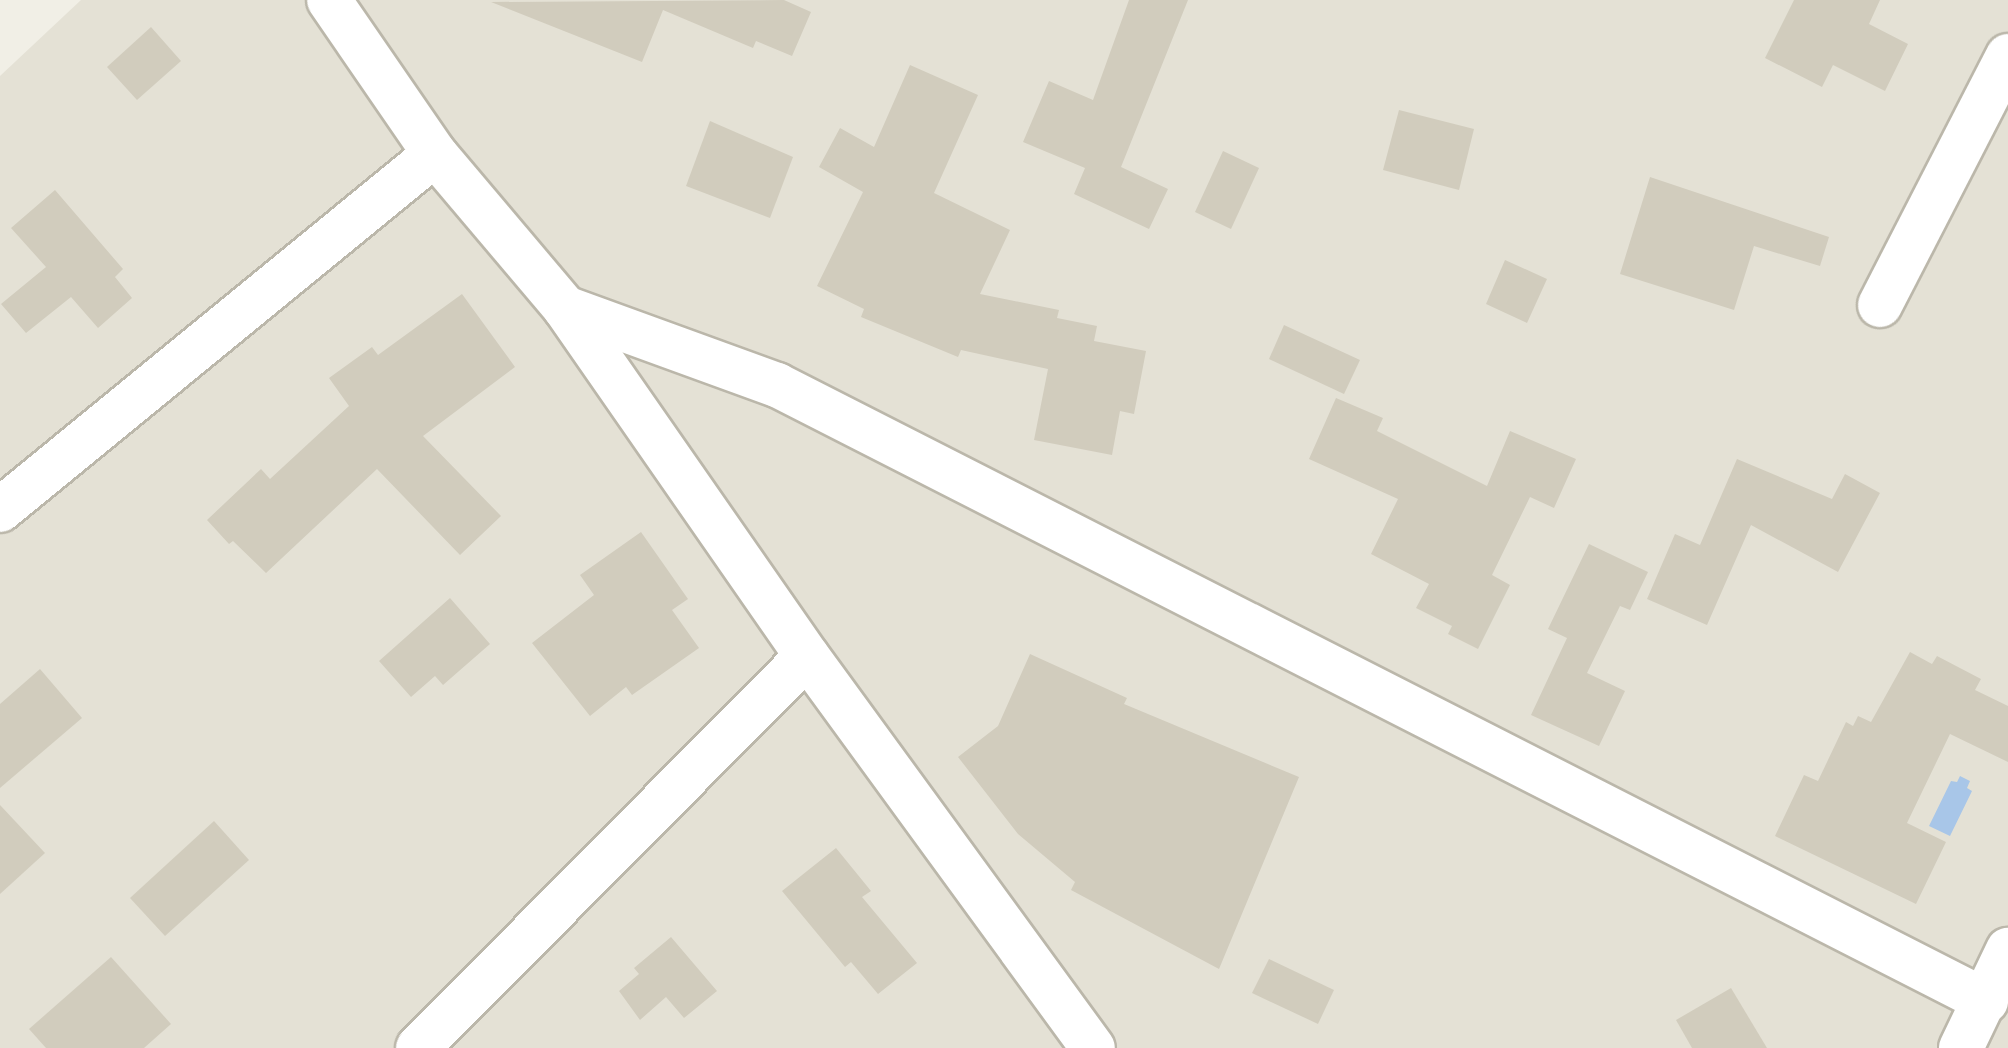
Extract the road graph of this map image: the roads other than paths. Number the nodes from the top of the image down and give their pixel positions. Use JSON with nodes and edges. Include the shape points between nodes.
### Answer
{"nodes":[{"id":1,"x":329,"y":0,"type":"edge"},
{"id":2,"x":2008,"y":56,"type":"edge"},
{"id":3,"x":435,"y":154,"type":"junction"},
{"id":4,"x":1880,"y":305,"type":"dead end"},
{"id":5,"x":565,"y":308,"type":"junction"},
{"id":6,"x":0,"y":510,"type":"edge"},
{"id":7,"x":807,"y":656,"type":"junction"},
{"id":8,"x":2008,"y":950,"type":"edge"},
{"id":9,"x":1986,"y":1001,"type":"junction"},
{"id":10,"x":418,"y":1048,"type":"edge"},
{"id":11,"x":1093,"y":1048,"type":"edge"},
{"id":12,"x":1961,"y":1048,"type":"edge"}],
"edges":[{"from":1,"to":3,"type":"street"},
{"from":2,"to":4,"type":"street"},
{"from":3,"to":5,"type":"street"},
{"from":3,"to":6,"type":"street"},
{"from":5,"to":7,"type":"street"},
{"from":5,"to":9,"type":"street","via":[[777,385]]},
{"from":7,"to":10,"type":"street"},
{"from":7,"to":11,"type":"street"},
{"from":8,"to":9,"type":"street"},
{"from":9,"to":12,"type":"street"}]}
